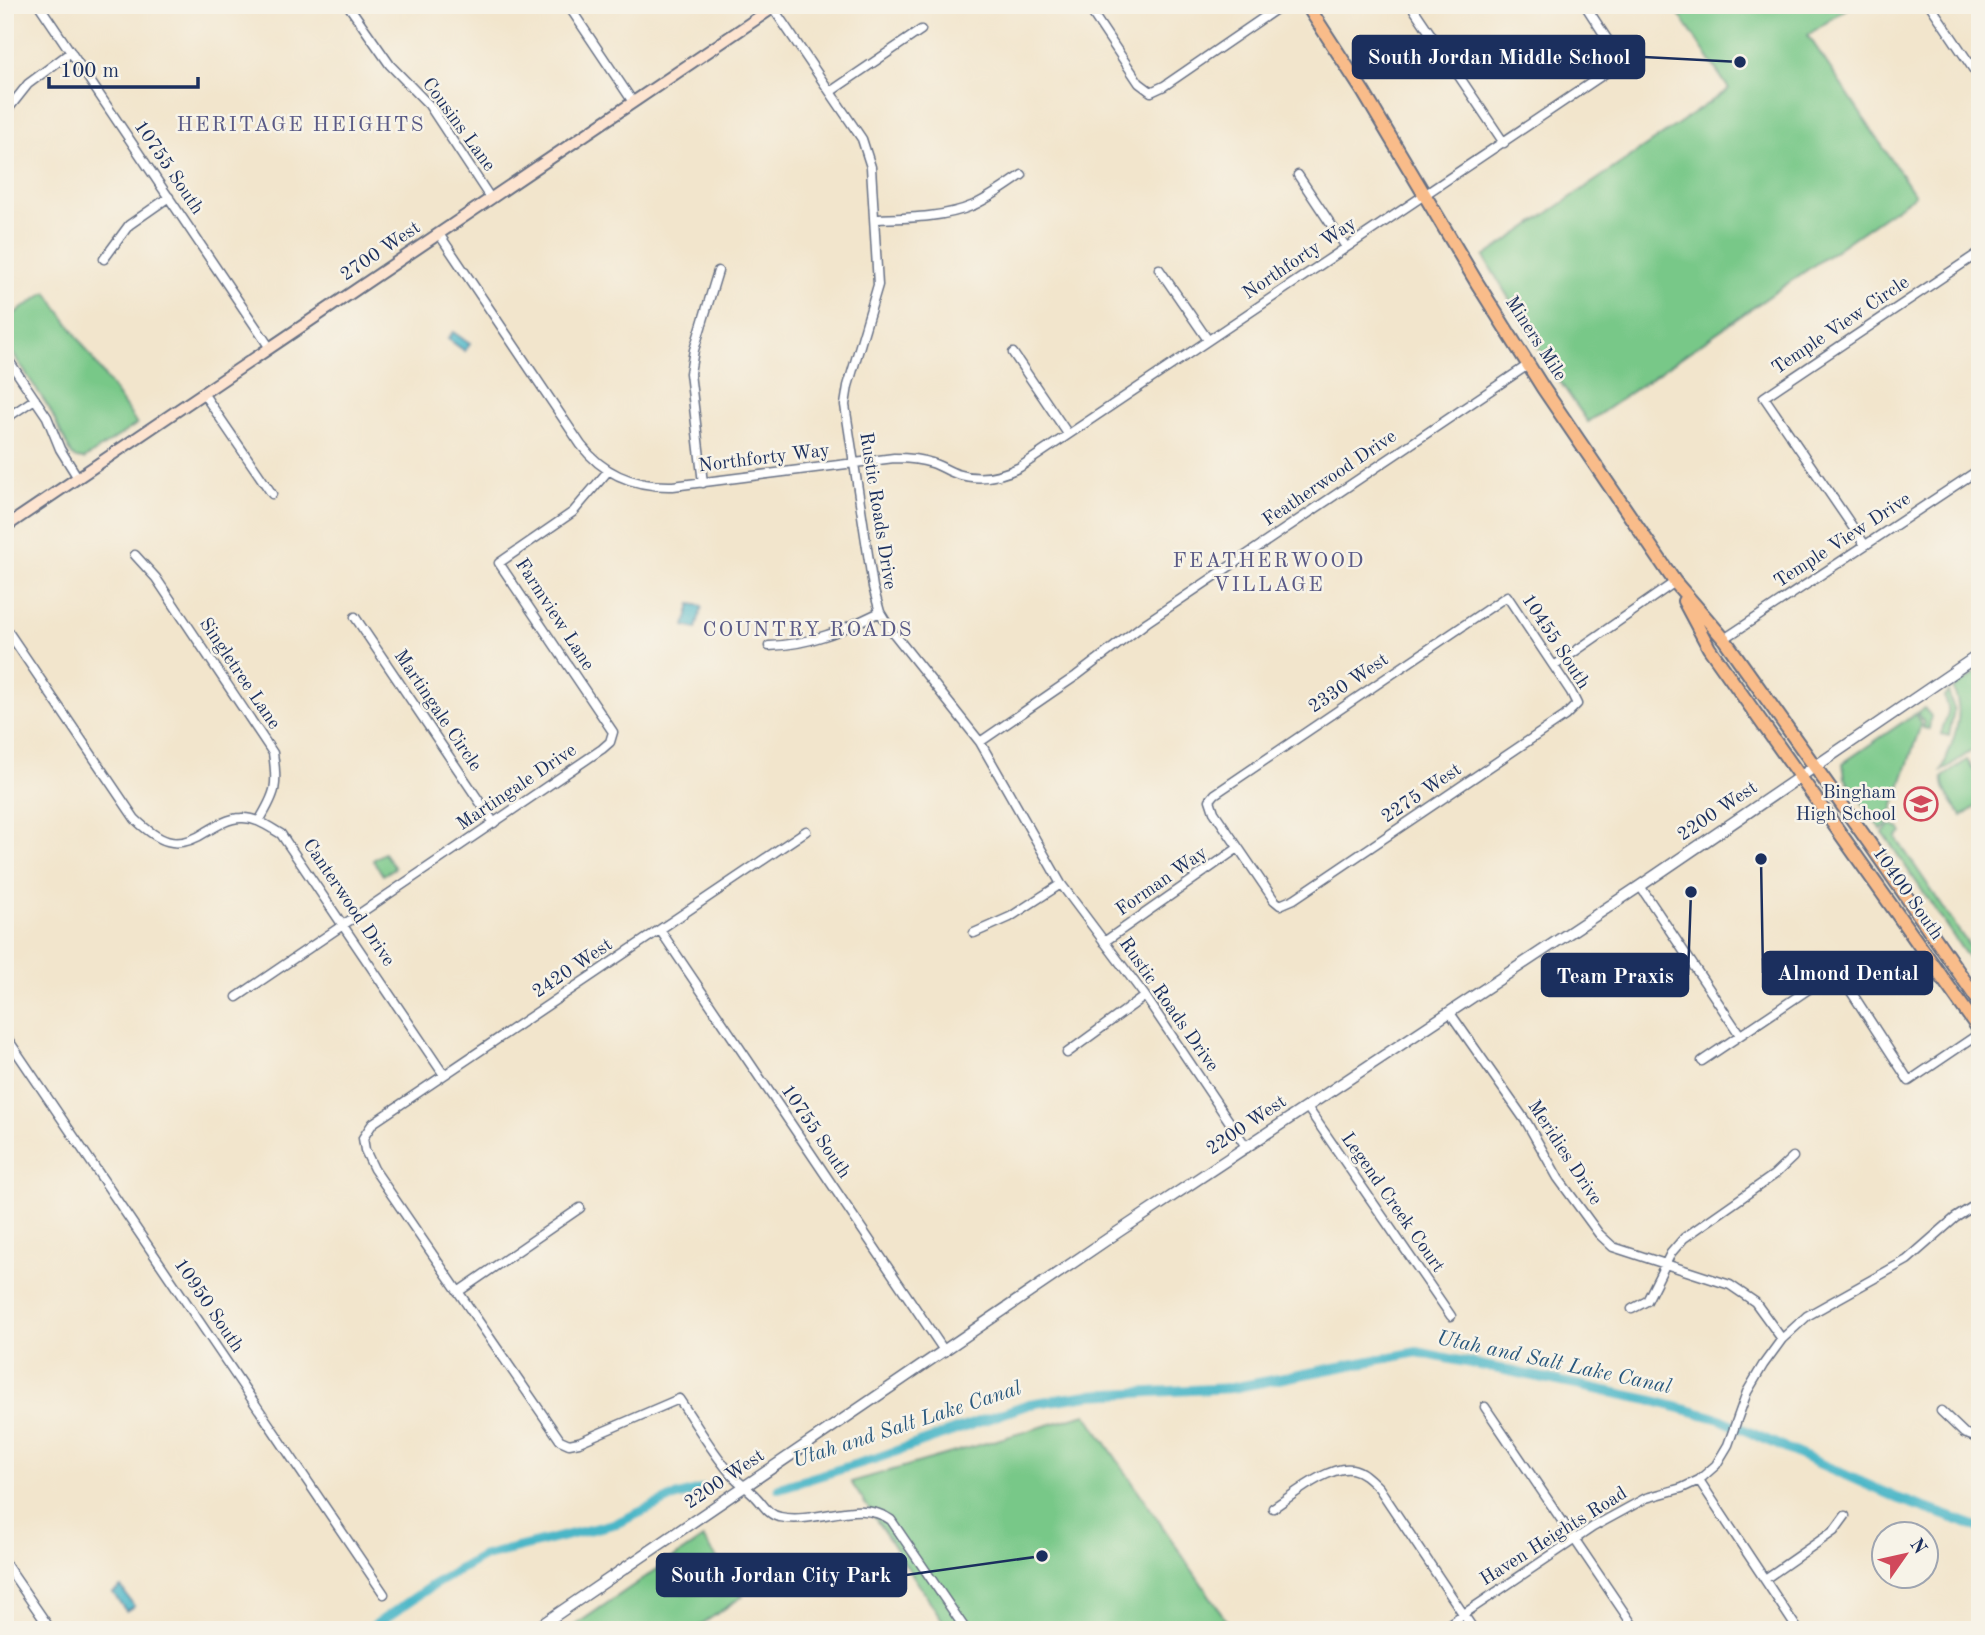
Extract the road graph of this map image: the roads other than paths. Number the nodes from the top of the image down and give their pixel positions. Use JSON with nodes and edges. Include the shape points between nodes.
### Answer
{"nodes":[{"id":1,"x":39,"y":5,"type":"edge"},
{"id":2,"x":348,"y":5,"type":"edge"},
{"id":3,"x":568,"y":5,"type":"edge"},
{"id":4,"x":1087,"y":5,"type":"edge"},
{"id":5,"x":1282,"y":5,"type":"edge"},
{"id":6,"x":1307,"y":5,"type":"edge"},
{"id":7,"x":1411,"y":5,"type":"edge"},
{"id":8,"x":1585,"y":5,"type":"edge"},
{"id":9,"x":1930,"y":5,"type":"edge"},
{"id":10,"x":775,"y":7,"type":"edge"},
{"id":11,"x":921,"y":30,"type":"dead end"},
{"id":12,"x":71,"y":52,"type":"junction"},
{"id":13,"x":1980,"y":79,"type":"edge"},
{"id":14,"x":830,"y":92,"type":"junction"},
{"id":15,"x":634,"y":102,"type":"junction"},
{"id":16,"x":5,"y":113,"type":"edge"},
{"id":17,"x":1504,"y":142,"type":"junction"},
{"id":18,"x":1022,"y":175,"type":"dead end"},
{"id":19,"x":1298,"y":175,"type":"dead end"},
{"id":20,"x":1424,"y":195,"type":"junction"},
{"id":21,"x":169,"y":197,"type":"junction"},
{"id":22,"x":491,"y":199,"type":"junction"},
{"id":23,"x":875,"y":219,"type":"junction"},
{"id":24,"x":439,"y":234,"type":"junction"},
{"id":25,"x":1346,"y":247,"type":"junction"},
{"id":26,"x":1980,"y":252,"type":"edge"},
{"id":27,"x":104,"y":259,"type":"dead end"},
{"id":28,"x":1159,"y":269,"type":"dead end"},
{"id":29,"x":718,"y":271,"type":"dead end"},
{"id":30,"x":1208,"y":340,"type":"junction"},
{"id":31,"x":270,"y":348,"type":"junction"},
{"id":32,"x":1013,"y":353,"type":"dead end"},
{"id":33,"x":5,"y":355,"type":"edge"},
{"id":34,"x":1528,"y":365,"type":"junction"},
{"id":35,"x":204,"y":393,"type":"junction"},
{"id":36,"x":35,"y":399,"type":"junction"},
{"id":37,"x":5,"y":419,"type":"edge"},
{"id":38,"x":1068,"y":434,"type":"junction"},
{"id":39,"x":853,"y":464,"type":"junction"},
{"id":40,"x":1980,"y":469,"type":"edge"},
{"id":41,"x":608,"y":471,"type":"junction"},
{"id":42,"x":78,"y":478,"type":"junction"},
{"id":43,"x":703,"y":483,"type":"junction"},
{"id":44,"x":272,"y":494,"type":"dead end"},
{"id":45,"x":5,"y":527,"type":"edge"},
{"id":46,"x":1864,"y":545,"type":"junction"},
{"id":47,"x":135,"y":555,"type":"dead end"},
{"id":48,"x":1675,"y":583,"type":"junction"},
{"id":49,"x":1507,"y":596,"type":"joint"},
{"id":50,"x":880,"y":612,"type":"junction"},
{"id":51,"x":355,"y":617,"type":"dead end"},
{"id":52,"x":5,"y":627,"type":"edge"},
{"id":53,"x":1724,"y":639,"type":"junction"},
{"id":54,"x":769,"y":646,"type":"dead end"},
{"id":55,"x":1980,"y":654,"type":"edge"},
{"id":56,"x":1554,"y":666,"type":"junction"},
{"id":57,"x":1752,"y":678,"type":"joint"},
{"id":58,"x":1577,"y":704,"type":"joint"},
{"id":59,"x":613,"y":732,"type":"joint"},
{"id":60,"x":980,"y":742,"type":"junction"},
{"id":61,"x":1816,"y":766,"type":"junction"},
{"id":62,"x":1800,"y":777,"type":"junction"},
{"id":63,"x":259,"y":821,"type":"junction"},
{"id":64,"x":494,"y":823,"type":"junction"},
{"id":65,"x":806,"y":831,"type":"dead end"},
{"id":66,"x":1238,"y":848,"type":"junction"},
{"id":67,"x":1061,"y":884,"type":"junction"},
{"id":68,"x":1640,"y":886,"type":"junction"},
{"id":69,"x":344,"y":925,"type":"junction"},
{"id":70,"x":660,"y":930,"type":"junction"},
{"id":71,"x":974,"y":933,"type":"dead end"},
{"id":72,"x":1104,"y":942,"type":"junction"},
{"id":73,"x":1145,"y":996,"type":"junction"},
{"id":74,"x":237,"y":997,"type":"dead end"},
{"id":75,"x":1980,"y":1003,"type":"edge"},
{"id":76,"x":1450,"y":1013,"type":"junction"},
{"id":77,"x":1980,"y":1032,"type":"edge"},
{"id":78,"x":5,"y":1035,"type":"edge"},
{"id":79,"x":1740,"y":1035,"type":"junction"},
{"id":80,"x":1067,"y":1053,"type":"dead end"},
{"id":81,"x":1702,"y":1061,"type":"dead end"},
{"id":82,"x":444,"y":1075,"type":"junction"},
{"id":83,"x":1307,"y":1107,"type":"junction"},
{"id":84,"x":1247,"y":1148,"type":"junction"},
{"id":85,"x":1793,"y":1157,"type":"dead end"},
{"id":86,"x":1980,"y":1202,"type":"edge"},
{"id":87,"x":580,"y":1208,"type":"dead end"},
{"id":88,"x":1664,"y":1265,"type":"junction"},
{"id":89,"x":458,"y":1292,"type":"junction"},
{"id":90,"x":1632,"y":1309,"type":"dead end"},
{"id":91,"x":1451,"y":1316,"type":"dead end"},
{"id":92,"x":1782,"y":1339,"type":"junction"},
{"id":93,"x":945,"y":1352,"type":"junction"},
{"id":94,"x":1485,"y":1407,"type":"dead end"},
{"id":95,"x":1941,"y":1411,"type":"dead end"},
{"id":96,"x":1980,"y":1438,"type":"edge"},
{"id":97,"x":1699,"y":1480,"type":"junction"},
{"id":98,"x":745,"y":1487,"type":"junction"},
{"id":99,"x":1273,"y":1508,"type":"dead end"},
{"id":100,"x":1845,"y":1516,"type":"dead end"},
{"id":101,"x":1574,"y":1539,"type":"junction"},
{"id":102,"x":5,"y":1563,"type":"edge"},
{"id":103,"x":1765,"y":1579,"type":"junction"},
{"id":104,"x":384,"y":1594,"type":"dead end"},
{"id":105,"x":1463,"y":1614,"type":"junction"},
{"id":106,"x":1980,"y":1624,"type":"edge"},
{"id":107,"x":51,"y":1630,"type":"edge"},
{"id":108,"x":534,"y":1630,"type":"edge"},
{"id":109,"x":966,"y":1630,"type":"edge"},
{"id":110,"x":1440,"y":1630,"type":"edge"},
{"id":111,"x":1474,"y":1630,"type":"edge"},
{"id":112,"x":1636,"y":1630,"type":"edge"},
{"id":113,"x":1798,"y":1630,"type":"edge"},
{"id":114,"x":1964,"y":1630,"type":"edge"}],
"edges":[{"from":1,"to":12,"type":"street","name":"10755 South"},
{"from":2,"to":22,"type":"street","name":"Cousins Lane","via":[[390,65],[429,105]]},
{"from":3,"to":15,"type":"street"},
{"from":4,"to":5,"type":"street","via":[[1139,83],[1151,92]]},
{"from":6,"to":20,"type":"main road","name":"Miners Mile"},
{"from":7,"to":17,"type":"street"},
{"from":8,"to":17,"type":"street","name":"Northforty Way","via":[[1622,62]]},
{"from":9,"to":13,"type":"street"},
{"from":10,"to":14,"type":"street","name":"Rustic Roads Drive"},
{"from":10,"to":15,"type":"main road","name":"2700 West"},
{"from":11,"to":14,"type":"street"},
{"from":12,"to":16,"type":"street","via":[[28,85]]},
{"from":12,"to":21,"type":"street","name":"10755 South"},
{"from":14,"to":23,"type":"street","name":"Rustic Roads Drive","via":[[866,148]]},
{"from":15,"to":22,"type":"main road","name":"2700 West"},
{"from":17,"to":20,"type":"street","name":"Northforty Way"},
{"from":18,"to":23,"type":"street","via":[[987,198],[954,211]]},
{"from":19,"to":25,"type":"street"},
{"from":20,"to":25,"type":"street","name":"Northforty Way"},
{"from":20,"to":34,"type":"main road","name":"Miners Mile"},
{"from":21,"to":27,"type":"street","via":[[129,225]]},
{"from":21,"to":31,"type":"street","name":"10755 South"},
{"from":22,"to":24,"type":"main road","name":"2700 West"},
{"from":23,"to":39,"type":"street","name":"Rustic Roads Drive","via":[[878,285],[845,405]]},
{"from":24,"to":31,"type":"main road","name":"2700 West"},
{"from":24,"to":41,"type":"street","name":"Northforty Way","via":[[581,445]]},
{"from":25,"to":30,"type":"street","name":"Northforty Way"},
{"from":26,"to":46,"type":"street","name":"Temple View Circle","via":[[1764,397]]},
{"from":28,"to":30,"type":"street"},
{"from":29,"to":43,"type":"street","via":[[690,373]]},
{"from":30,"to":38,"type":"street","name":"Northforty Way"},
{"from":31,"to":35,"type":"main road","name":"2700 West"},
{"from":32,"to":38,"type":"street"},
{"from":33,"to":36,"type":"street"},
{"from":34,"to":48,"type":"main road","name":"Miners Mile"},
{"from":34,"to":60,"type":"street","name":"Featherwood Drive","via":[[1147,622]]},
{"from":35,"to":42,"type":"main road","name":"2700 West"},
{"from":35,"to":44,"type":"street"},
{"from":36,"to":37,"type":"street"},
{"from":36,"to":42,"type":"street"},
{"from":38,"to":39,"type":"street","name":"Northforty Way","via":[[1020,467],[990,477],[957,474],[913,458]]},
{"from":39,"to":43,"type":"street","name":"Northforty Way"},
{"from":39,"to":50,"type":"street","name":"Rustic Roads Drive"},
{"from":40,"to":46,"type":"street","name":"Temple View Drive"},
{"from":41,"to":43,"type":"street","name":"Northforty Way","via":[[639,484]]},
{"from":41,"to":59,"type":"street","name":"Farmview Lane","via":[[572,512],[499,563]]},
{"from":42,"to":45,"type":"main road","name":"2700 West"},
{"from":46,"to":53,"type":"street","name":"Temple View Drive"},
{"from":47,"to":63,"type":"street","name":"Singletree Lane","via":[[156,578],[273,753],[277,778],[273,797]]},
{"from":48,"to":53,"type":"main road","name":"Miners Mile"},
{"from":48,"to":56,"type":"street"},
{"from":48,"to":62,"type":"main road","name":"10400 South","via":[[1709,648]]},
{"from":49,"to":56,"type":"street","name":"10455 South"},
{"from":49,"to":66,"type":"street","name":"2330 West","via":[[1221,789],[1210,800],[1213,813]]},
{"from":50,"to":54,"type":"street","via":[[817,640]]},
{"from":50,"to":60,"type":"street","name":"Rustic Roads Drive"},
{"from":51,"to":64,"type":"street","name":"Martingale Circle"},
{"from":52,"to":63,"type":"street","via":[[135,819],[155,837],[174,844],[241,818]]},
{"from":53,"to":57,"type":"main road","name":"Miners Mile"},
{"from":55,"to":61,"type":"street","name":"2200 West"},
{"from":56,"to":58,"type":"street","name":"10455 South"},
{"from":57,"to":61,"type":"main road","name":"10400 South"},
{"from":58,"to":66,"type":"street","name":"2275 West","via":[[1543,732],[1280,905],[1268,895]]},
{"from":59,"to":64,"type":"street","name":"Martingale Drive","via":[[602,749]]},
{"from":60,"to":67,"type":"street","name":"Rustic Roads Drive"},
{"from":61,"to":62,"type":"street","name":"2200 West"},
{"from":61,"to":75,"type":"main road","name":"10400 South"},
{"from":62,"to":68,"type":"street","name":"2200 West"},
{"from":62,"to":77,"type":"main road","name":"10400 South"},
{"from":63,"to":69,"type":"street","name":"Canterwood Drive","via":[[281,834]]},
{"from":64,"to":69,"type":"street","name":"Martingale Drive"},
{"from":65,"to":70,"type":"street","name":"2420 West"},
{"from":66,"to":72,"type":"street","name":"Forman Way"},
{"from":67,"to":71,"type":"street","via":[[1010,917]]},
{"from":67,"to":72,"type":"street","name":"Rustic Roads Drive"},
{"from":68,"to":76,"type":"street","name":"2200 West"},
{"from":68,"to":79,"type":"street"},
{"from":69,"to":74,"type":"street","name":"Martingale Drive"},
{"from":69,"to":82,"type":"street","name":"Canterwood Drive"},
{"from":70,"to":82,"type":"street","name":"2420 West"},
{"from":70,"to":93,"type":"street","name":"10755 South"},
{"from":72,"to":73,"type":"street","name":"Rustic Roads Drive"},
{"from":73,"to":80,"type":"street"},
{"from":73,"to":84,"type":"street","name":"Rustic Roads Drive"},
{"from":76,"to":83,"type":"street","name":"2200 West"},
{"from":76,"to":88,"type":"street","name":"Meridies Drive","via":[[1599,1234],[1613,1247]]},
{"from":77,"to":79,"type":"street","via":[[1909,1081],[1837,970]]},
{"from":78,"to":104,"type":"street","name":"10950 South"},
{"from":79,"to":81,"type":"street"},
{"from":82,"to":89,"type":"street","name":"2420 West","via":[[373,1123],[363,1138],[374,1169]]},
{"from":83,"to":84,"type":"street","name":"2200 West"},
{"from":83,"to":91,"type":"street","name":"Legend Creek Court"},
{"from":84,"to":93,"type":"street","name":"2200 West"},
{"from":85,"to":88,"type":"street","via":[[1685,1238]]},
{"from":86,"to":92,"type":"street","name":"Haven Heights Road","via":[[1907,1260],[1807,1316]]},
{"from":87,"to":89,"type":"street"},
{"from":88,"to":90,"type":"street","via":[[1647,1301]]},
{"from":88,"to":92,"type":"street","name":"Meridies Drive","via":[[1689,1270],[1743,1293]]},
{"from":89,"to":98,"type":"street","via":[[560,1440],[579,1442],[679,1399]]},
{"from":92,"to":97,"type":"street","name":"Haven Heights Road","via":[[1747,1392],[1716,1465]]},
{"from":93,"to":98,"type":"street","name":"2200 West"},
{"from":94,"to":101,"type":"street"},
{"from":95,"to":96,"type":"street","via":[[1964,1433]]},
{"from":97,"to":101,"type":"street","name":"Haven Heights Road","via":[[1646,1498]]},
{"from":97,"to":103,"type":"street"},
{"from":98,"to":108,"type":"street","name":"2200 West"},
{"from":98,"to":109,"type":"street","via":[[765,1510],[779,1517],[880,1512],[891,1520]]},
{"from":99,"to":105,"type":"street","via":[[1326,1474],[1352,1469],[1366,1475]]},
{"from":100,"to":103,"type":"street","via":[[1834,1531]]},
{"from":101,"to":105,"type":"street","name":"Haven Heights Road"},
{"from":101,"to":112,"type":"street"},
{"from":102,"to":107,"type":"street"},
{"from":103,"to":113,"type":"street"},
{"from":105,"to":110,"type":"street","name":"Haven Heights Road"},
{"from":105,"to":111,"type":"street"},
{"from":106,"to":114,"type":"street"}]}
